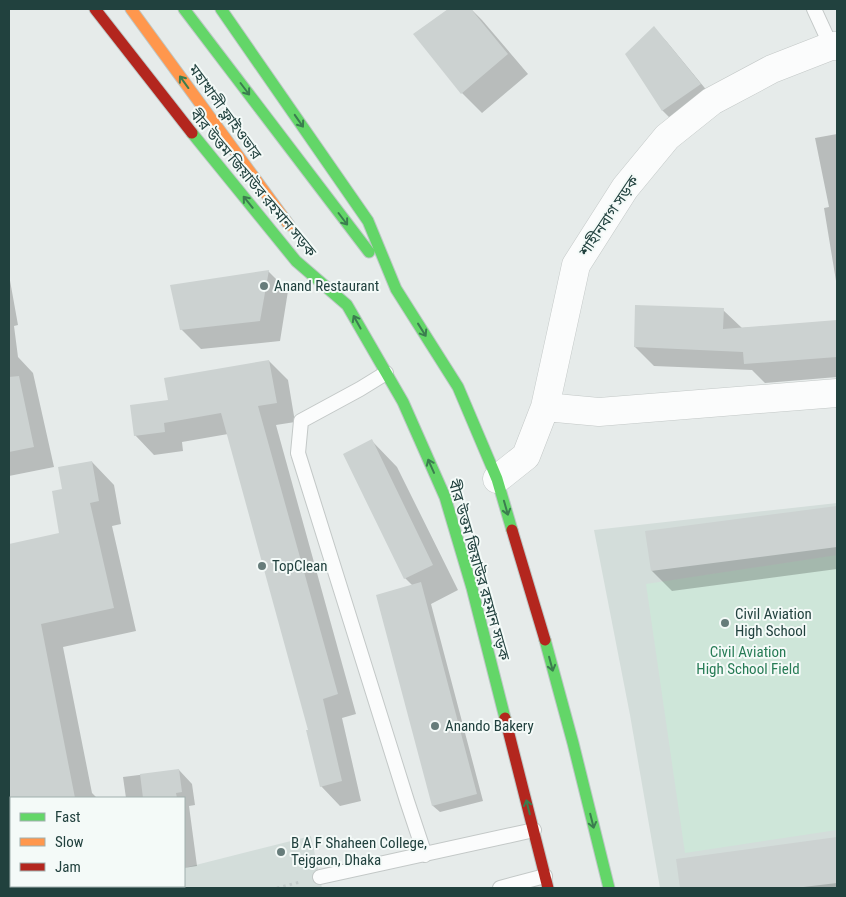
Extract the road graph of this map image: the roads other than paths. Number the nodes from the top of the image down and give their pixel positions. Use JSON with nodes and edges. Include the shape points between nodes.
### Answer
{"nodes":[{"id":1,"x":95,"y":9,"type":"edge"},
{"id":2,"x":131,"y":9,"type":"edge"},
{"id":3,"x":184,"y":9,"type":"edge"},
{"id":4,"x":221,"y":9,"type":"edge"},
{"id":5,"x":814,"y":9,"type":"edge"},
{"id":6,"x":834,"y":46,"type":"edge"},
{"id":7,"x":295,"y":233,"type":"dead end"},
{"id":8,"x":318,"y":265,"type":"dead end"},
{"id":9,"x":396,"y":289,"type":"junction"},
{"id":10,"x":347,"y":305,"type":"junction"},
{"id":11,"x":386,"y":373,"type":"junction"},
{"id":12,"x":837,"y":393,"type":"edge"},
{"id":13,"x":545,"y":407,"type":"junction"},
{"id":14,"x":498,"y":479,"type":"junction"},
{"id":15,"x":534,"y":830,"type":"junction"},
{"id":16,"x":425,"y":854,"type":"junction"},
{"id":17,"x":320,"y":878,"type":"dead end"},
{"id":18,"x":546,"y":882,"type":"edge"},
{"id":19,"x":500,"y":888,"type":"edge"},
{"id":20,"x":609,"y":888,"type":"edge"}],
"edges":[{"from":10,"to":1,"type":"highway","name":"বীর উত্তম জিয়াউর রহমান সড়ক","one_way":true,"via":[[296,261]]},
{"from":7,"to":2,"type":"highway","name":"মহাখালী ফ্লাইওভার","one_way":true},
{"from":3,"to":9,"type":"highway","name":"মহাখালী ফ্লাইওভার","one_way":true},
{"from":4,"to":9,"type":"highway","one_way":true,"via":[[368,221]]},
{"from":5,"to":6,"type":"lane"},
{"from":6,"to":13,"type":"street","name":"শাহীনবাগ সড়ক","via":[[772,69],[712,101],[667,137],[625,188],[576,264]]},
{"from":8,"to":10,"type":"highway"},
{"from":9,"to":14,"type":"highway","one_way":true,"via":[[458,387]]},
{"from":11,"to":10,"type":"highway","name":"বীর উত্তম জিয়াউর রহমান সড়ক","one_way":true},
{"from":15,"to":11,"type":"highway","name":"বীর উত্তম জিয়াউর রহমান সড়ক","one_way":true,"via":[[472,588],[445,497],[403,402]]},
{"from":11,"to":16,"type":"lane","via":[[301,421],[298,453]]},
{"from":12,"to":13,"type":"street","via":[[599,412]]},
{"from":13,"to":14,"type":"street","name":"শাহীনবাগ সড়ক","via":[[526,456]]},
{"from":14,"to":20,"type":"highway","one_way":true,"via":[[538,615]]},
{"from":15,"to":16,"type":"lane"},
{"from":15,"to":18,"type":"highway","name":"বীর উত্তম জিয়াউর রহমান সড়ক"},
{"from":16,"to":17,"type":"lane"},
{"from":18,"to":19,"type":"lane"}]}
